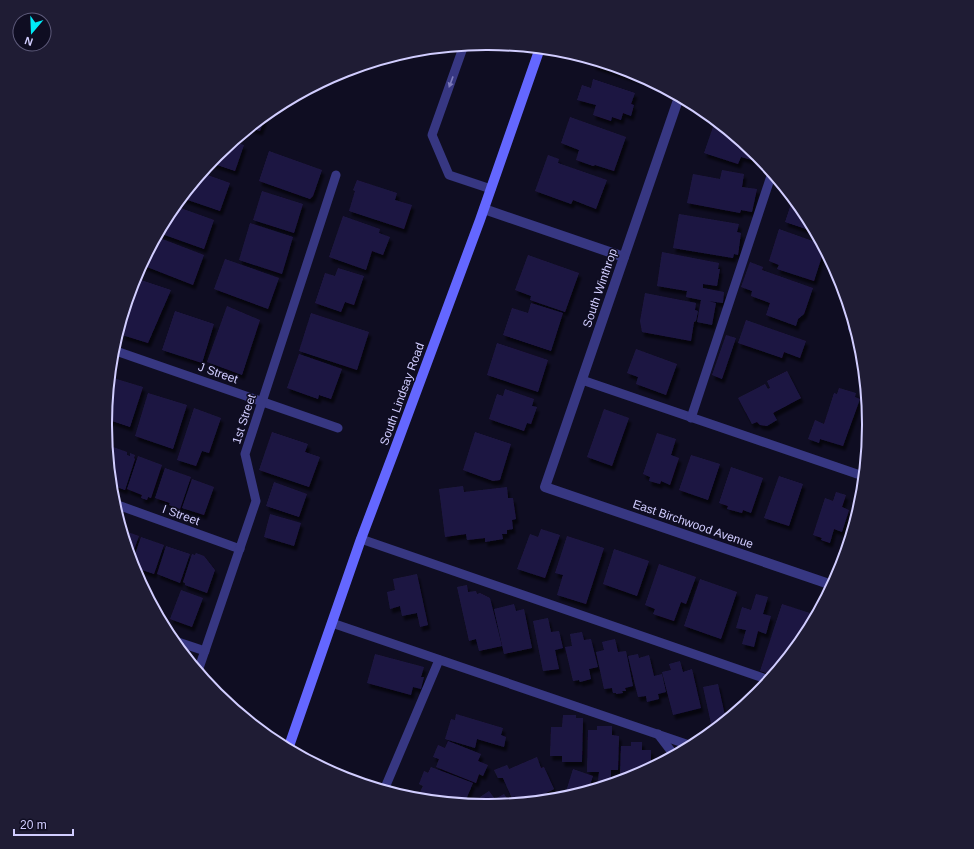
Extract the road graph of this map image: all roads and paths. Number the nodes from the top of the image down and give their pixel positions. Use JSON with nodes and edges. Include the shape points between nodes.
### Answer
{"nodes":[{"id":1,"x":462,"y":51,"type":"edge"},
{"id":2,"x":538,"y":53,"type":"edge"},
{"id":3,"x":677,"y":102,"type":"edge"},
{"id":4,"x":336,"y":175,"type":"dead end"},
{"id":5,"x":770,"y":179,"type":"edge"},
{"id":6,"x":491,"y":189,"type":"junction"},
{"id":7,"x":484,"y":209,"type":"junction"},
{"id":8,"x":624,"y":257,"type":"junction"},
{"id":9,"x":120,"y":352,"type":"edge"},
{"id":10,"x":582,"y":380,"type":"junction"},
{"id":11,"x":262,"y":401,"type":"junction"},
{"id":12,"x":691,"y":418,"type":"junction"},
{"id":13,"x":338,"y":428,"type":"dead end"},
{"id":14,"x":858,"y":474,"type":"edge"},
{"id":15,"x":545,"y":487,"type":"joint"},
{"id":16,"x":122,"y":507,"type":"edge"},
{"id":17,"x":361,"y":539,"type":"junction"},
{"id":18,"x":240,"y":549,"type":"junction"},
{"id":19,"x":826,"y":583,"type":"edge"},
{"id":20,"x":332,"y":623,"type":"junction"},
{"id":21,"x":184,"y":644,"type":"edge"},
{"id":22,"x":205,"y":651,"type":"junction"},
{"id":23,"x":439,"y":660,"type":"junction"},
{"id":24,"x":200,"y":665,"type":"edge"},
{"id":25,"x":763,"y":678,"type":"edge"},
{"id":26,"x":657,"y":734,"type":"junction"},
{"id":27,"x":290,"y":743,"type":"edge"},
{"id":28,"x":684,"y":743,"type":"edge"},
{"id":29,"x":671,"y":751,"type":"edge"},
{"id":30,"x":386,"y":785,"type":"edge"}],
"edges":[{"from":1,"to":6,"type":"lane","one_way":true,"via":[[432,135],[449,174]]},
{"from":2,"to":6,"type":"main road","name":"South Lindsay Road"},
{"from":3,"to":8,"type":"street","name":"South Winthrop"},
{"from":4,"to":11,"type":"lane","name":"1st Street"},
{"from":5,"to":12,"type":"lane"},
{"from":6,"to":7,"type":"main road","name":"South Lindsay Road"},
{"from":7,"to":8,"type":"street"},
{"from":7,"to":17,"type":"main road","name":"South Lindsay Road"},
{"from":8,"to":10,"type":"street","name":"South Winthrop"},
{"from":9,"to":11,"type":"lane","name":"J Street"},
{"from":10,"to":12,"type":"lane"},
{"from":10,"to":15,"type":"street","name":"South Winthrop"},
{"from":11,"to":13,"type":"lane","name":"J Street"},
{"from":11,"to":18,"type":"lane","name":"1st Street","via":[[245,454],[256,501]]},
{"from":12,"to":14,"type":"lane"},
{"from":15,"to":19,"type":"street","name":"East Birchwood Avenue"},
{"from":16,"to":18,"type":"lane","name":"I Street"},
{"from":17,"to":20,"type":"main road","name":"South Lindsay Road"},
{"from":17,"to":25,"type":"lane"},
{"from":18,"to":22,"type":"lane","name":"1st Street"},
{"from":20,"to":23,"type":"lane"},
{"from":20,"to":27,"type":"main road","name":"South Lindsay Road"},
{"from":21,"to":22,"type":"lane"},
{"from":22,"to":24,"type":"lane","name":"1st Street"},
{"from":23,"to":26,"type":"lane"},
{"from":23,"to":30,"type":"lane"},
{"from":26,"to":28,"type":"lane"},
{"from":26,"to":29,"type":"lane"}]}
